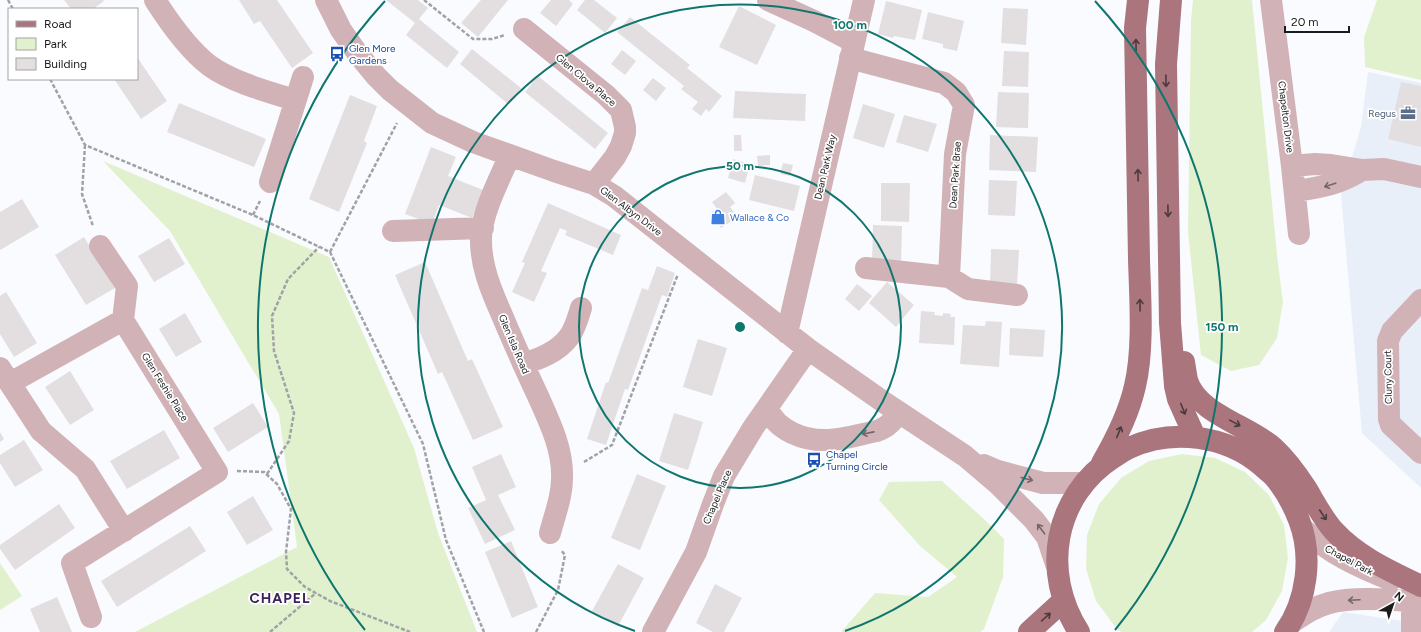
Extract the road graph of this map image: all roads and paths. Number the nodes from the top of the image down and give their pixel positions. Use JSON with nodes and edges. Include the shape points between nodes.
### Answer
{"nodes":[{"id":1,"x":155,"y":0,"type":"edge"},
{"id":2,"x":326,"y":0,"type":"edge"},
{"id":3,"x":424,"y":0,"type":"edge"},
{"id":4,"x":768,"y":0,"type":"edge"},
{"id":5,"x":864,"y":0,"type":"edge"},
{"id":6,"x":1138,"y":0,"type":"edge"},
{"id":7,"x":1170,"y":0,"type":"edge"},
{"id":8,"x":1271,"y":0,"type":"edge"},
{"id":9,"x":524,"y":29,"type":"joint"},
{"id":10,"x":852,"y":50,"type":"junction"},
{"id":11,"x":303,"y":77,"type":"dead end"},
{"id":12,"x":51,"y":80,"type":"edge"},
{"id":13,"x":295,"y":100,"type":"junction"},
{"id":14,"x":406,"y":103,"type":"junction"},
{"id":15,"x":86,"y":145,"type":"junction"},
{"id":16,"x":510,"y":154,"type":"junction"},
{"id":17,"x":1292,"y":166,"type":"junction"},
{"id":18,"x":1362,"y":170,"type":"junction"},
{"id":19,"x":1421,"y":177,"type":"edge"},
{"id":20,"x":270,"y":182,"type":"dead end"},
{"id":21,"x":594,"y":184,"type":"junction"},
{"id":22,"x":1295,"y":191,"type":"junction"},
{"id":23,"x":483,"y":228,"type":"junction"},
{"id":24,"x":393,"y":231,"type":"dead end"},
{"id":25,"x":1299,"y":234,"type":"dead end"},
{"id":26,"x":100,"y":246,"type":"joint"},
{"id":27,"x":319,"y":247,"type":"junction"},
{"id":28,"x":330,"y":252,"type":"junction"},
{"id":29,"x":686,"y":253,"type":"junction"},
{"id":30,"x":866,"y":268,"type":"dead end"},
{"id":31,"x":1169,"y":268,"type":"junction"},
{"id":32,"x":949,"y":277,"type":"junction"},
{"id":33,"x":1017,"y":295,"type":"dead end"},
{"id":34,"x":1421,"y":300,"type":"edge"},
{"id":35,"x":581,"y":308,"type":"dead end"},
{"id":36,"x":124,"y":320,"type":"junction"},
{"id":37,"x":787,"y":333,"type":"junction"},
{"id":38,"x":808,"y":349,"type":"junction"},
{"id":39,"x":523,"y":364,"type":"junction"},
{"id":40,"x":5,"y":376,"type":"edge"},
{"id":41,"x":766,"y":408,"type":"junction"},
{"id":42,"x":899,"y":412,"type":"junction"},
{"id":43,"x":1195,"y":437,"type":"junction"},
{"id":44,"x":1421,"y":453,"type":"edge"},
{"id":45,"x":964,"y":456,"type":"junction"},
{"id":46,"x":1100,"y":466,"type":"junction"},
{"id":47,"x":217,"y":472,"type":"junction"},
{"id":48,"x":267,"y":474,"type":"junction"},
{"id":49,"x":562,"y":474,"type":"junction"},
{"id":50,"x":1083,"y":484,"type":"junction"},
{"id":51,"x":1303,"y":529,"type":"junction"},
{"id":52,"x":124,"y":531,"type":"junction"},
{"id":53,"x":550,"y":533,"type":"joint"},
{"id":54,"x":1056,"y":564,"type":"junction"},
{"id":55,"x":316,"y":593,"type":"junction"},
{"id":56,"x":1419,"y":597,"type":"edge"},
{"id":57,"x":1063,"y":601,"type":"junction"},
{"id":58,"x":91,"y":618,"type":"dead end"},
{"id":59,"x":1288,"y":628,"type":"edge"},
{"id":60,"x":270,"y":632,"type":"edge"},
{"id":61,"x":410,"y":632,"type":"edge"},
{"id":62,"x":484,"y":632,"type":"edge"},
{"id":63,"x":536,"y":632,"type":"edge"},
{"id":64,"x":653,"y":632,"type":"edge"},
{"id":65,"x":1029,"y":632,"type":"edge"},
{"id":66,"x":1079,"y":632,"type":"edge"},
{"id":67,"x":1412,"y":632,"type":"edge"}],
"edges":[{"from":1,"to":13,"type":"street","via":[[186,43],[210,66],[228,76]]},
{"from":2,"to":14,"type":"street","name":"Glen Albyn Drive","via":[[358,54],[390,90]]},
{"from":3,"to":9,"type":"path","via":[[473,39],[492,39]]},
{"from":4,"to":10,"type":"street","via":[[814,21]]},
{"from":5,"to":10,"type":"street","name":"Dean Park Way"},
{"from":46,"to":6,"type":"main road","one_way":true,"via":[[1114,443],[1129,407],[1138,369],[1140,317],[1135,28]]},
{"from":7,"to":31,"type":"main road","one_way":true,"via":[[1166,64]]},
{"from":8,"to":17,"type":"street","name":"Chapelton Drive"},
{"from":9,"to":21,"type":"street","name":"Glen Clova Place","via":[[606,95],[620,110],[625,127],[621,146]]},
{"from":10,"to":32,"type":"street","name":"Dean Park Brae","via":[[944,83],[956,92],[964,105],[955,154]]},
{"from":10,"to":37,"type":"street","name":"Dean Park Way"},
{"from":11,"to":13,"type":"street"},
{"from":12,"to":15,"type":"path"},
{"from":13,"to":20,"type":"street"},
{"from":14,"to":16,"type":"street","name":"Glen Albyn Drive","via":[[432,123],[473,142]]},
{"from":14,"to":28,"type":"path"},
{"from":15,"to":26,"type":"path","via":[[82,194]]},
{"from":15,"to":27,"type":"path","via":[[253,215]]},
{"from":16,"to":21,"type":"street","name":"Glen Albyn Drive"},
{"from":16,"to":23,"type":"street","name":"Glen Isla Road"},
{"from":17,"to":18,"type":"street","via":[[1315,164]]},
{"from":17,"to":22,"type":"street","name":"Chapelton Drive"},
{"from":18,"to":19,"type":"street","via":[[1384,169]]},
{"from":18,"to":22,"type":"street","one_way":true,"via":[[1324,187]]},
{"from":21,"to":29,"type":"street","name":"Glen Albyn Drive","via":[[614,196]]},
{"from":22,"to":25,"type":"street","name":"Chapelton Drive"},
{"from":23,"to":24,"type":"street"},
{"from":23,"to":39,"type":"street","name":"Glen Isla Road","via":[[482,257],[488,283]]},
{"from":26,"to":36,"type":"street","via":[[127,286]]},
{"from":27,"to":28,"type":"path"},
{"from":27,"to":48,"type":"path","via":[[288,280],[272,316],[274,351],[294,413],[289,441]]},
{"from":28,"to":62,"type":"path","via":[[423,444],[446,540]]},
{"from":29,"to":37,"type":"street","name":"Glen Albyn Drive"},
{"from":29,"to":49,"type":"path","via":[[612,445]]},
{"from":30,"to":32,"type":"street"},
{"from":31,"to":43,"type":"main road","one_way":true,"via":[[1175,386]]},
{"from":31,"to":56,"type":"main road","one_way":true,"via":[[1188,381],[1196,396],[1210,408],[1273,447],[1297,475],[1334,531],[1359,553]]},
{"from":32,"to":33,"type":"street","via":[[968,289]]},
{"from":34,"to":44,"type":"street","name":"Cluny Court","via":[[1392,331],[1388,341],[1389,419],[1391,425]]},
{"from":35,"to":39,"type":"street","via":[[568,338],[560,346],[541,358]]},
{"from":36,"to":40,"type":"street"},
{"from":36,"to":47,"type":"street","name":"Glen Feshie Place"},
{"from":37,"to":38,"type":"street","name":"Glen Albyn Drive"},
{"from":38,"to":41,"type":"street","name":"Chapel Place"},
{"from":38,"to":42,"type":"street","name":"Glen Albyn Drive"},
{"from":39,"to":49,"type":"street","name":"Glen Isla Road","via":[[551,427],[559,450]]},
{"from":40,"to":52,"type":"street","via":[[41,431],[86,469]]},
{"from":42,"to":41,"type":"street","one_way":true,"via":[[883,429],[829,440],[806,438],[790,432],[771,418]]},
{"from":41,"to":64,"type":"street","name":"Chapel Place","via":[[724,476],[696,552]]},
{"from":42,"to":45,"type":"street","name":"Glen Albyn Drive"},
{"from":43,"to":46,"type":"main road","via":[[1161,438],[1129,448]]},
{"from":43,"to":51,"type":"main road","via":[[1225,444],[1252,457],[1274,477],[1292,501]]},
{"from":45,"to":50,"type":"street","one_way":true,"via":[[998,471],[1043,483]]},
{"from":54,"to":45,"type":"street","one_way":true,"via":[[1047,537],[1034,520],[999,485]]},
{"from":46,"to":50,"type":"main road"},
{"from":47,"to":48,"type":"path"},
{"from":47,"to":52,"type":"street"},
{"from":48,"to":55,"type":"path","via":[[277,484],[290,509],[286,569],[305,587]]},
{"from":49,"to":53,"type":"street","name":"Glen Isla Road","via":[[560,495]]},
{"from":50,"to":54,"type":"main road","via":[[1063,522]]},
{"from":51,"to":56,"type":"street","name":"Chapel Park","via":[[1336,555]]},
{"from":51,"to":59,"type":"main road","via":[[1307,561],[1303,594]]},
{"from":52,"to":58,"type":"street","via":[[72,563]]},
{"from":53,"to":63,"type":"path","via":[[565,555],[558,590]]},
{"from":54,"to":57,"type":"main road"},
{"from":55,"to":60,"type":"path"},
{"from":55,"to":61,"type":"path","via":[[330,601]]},
{"from":56,"to":59,"type":"street","one_way":true,"via":[[1329,603],[1312,610]]},
{"from":56,"to":67,"type":"street"},
{"from":65,"to":57,"type":"main road","one_way":true},
{"from":57,"to":66,"type":"main road"}]}
